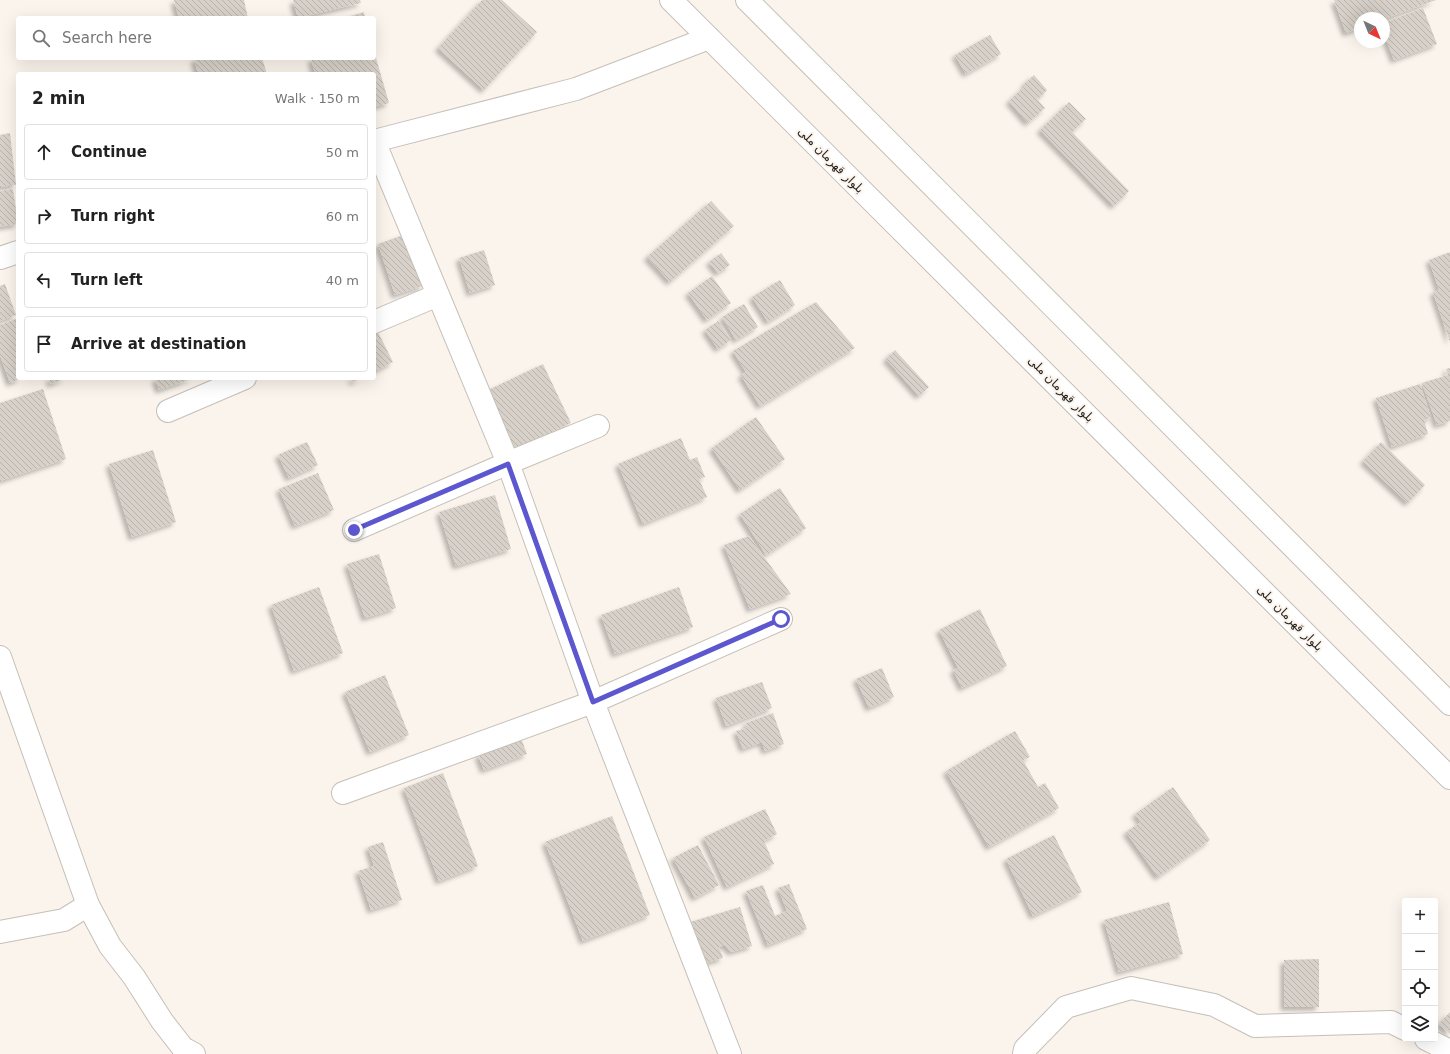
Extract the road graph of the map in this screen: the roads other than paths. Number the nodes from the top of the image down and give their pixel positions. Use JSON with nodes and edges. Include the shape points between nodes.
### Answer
{"nodes":[{"id":1,"x":671,"y":0,"type":"edge"},
{"id":2,"x":747,"y":0,"type":"edge"},
{"id":3,"x":709,"y":38,"type":"junction"},
{"id":4,"x":376,"y":140,"type":"edge"},
{"id":5,"x":376,"y":146,"type":"edge"},
{"id":6,"x":16,"y":253,"type":"edge"},
{"id":7,"x":0,"y":258,"type":"edge"},
{"id":8,"x":438,"y":295,"type":"junction"},
{"id":9,"x":376,"y":321,"type":"edge"},
{"id":10,"x":240,"y":380,"type":"edge"},
{"id":11,"x":168,"y":411,"type":"dead end"},
{"id":12,"x":598,"y":426,"type":"dead end"},
{"id":13,"x":508,"y":464,"type":"junction"},
{"id":14,"x":354,"y":530,"type":"dead end"},
{"id":15,"x":781,"y":619,"type":"dead end"},
{"id":16,"x":0,"y":657,"type":"edge"},
{"id":17,"x":593,"y":702,"type":"junction"},
{"id":18,"x":1450,"y":704,"type":"edge"},
{"id":19,"x":1450,"y":778,"type":"edge"},
{"id":20,"x":343,"y":793,"type":"dead end"},
{"id":21,"x":88,"y":905,"type":"junction"},
{"id":22,"x":0,"y":932,"type":"edge"},
{"id":23,"x":1402,"y":1028,"type":"edge"},
{"id":24,"x":1432,"y":1042,"type":"edge"},
{"id":25,"x":1450,"y":1051,"type":"edge"},
{"id":26,"x":194,"y":1054,"type":"edge"},
{"id":27,"x":730,"y":1054,"type":"edge"},
{"id":28,"x":1024,"y":1054,"type":"edge"}],
"edges":[{"from":1,"to":3,"type":"main road","name":"بلوار قهرمان ملی"},
{"from":2,"to":18,"type":"main road"},
{"from":3,"to":4,"type":"main road","via":[[576,89]]},
{"from":3,"to":19,"type":"main road","name":"بلوار قهرمان ملی"},
{"from":5,"to":8,"type":"main road"},
{"from":6,"to":7,"type":"main road"},
{"from":8,"to":9,"type":"main road"},
{"from":8,"to":13,"type":"main road"},
{"from":10,"to":11,"type":"main road"},
{"from":12,"to":13,"type":"main road"},
{"from":13,"to":14,"type":"main road"},
{"from":13,"to":17,"type":"main road"},
{"from":15,"to":17,"type":"main road"},
{"from":16,"to":21,"type":"main road"},
{"from":17,"to":20,"type":"main road"},
{"from":17,"to":27,"type":"main road"},
{"from":21,"to":22,"type":"main road","via":[[64,920]]},
{"from":21,"to":26,"type":"main road","via":[[110,946],[134,977],[162,1021],[183,1048]]},
{"from":23,"to":28,"type":"main road","via":[[1391,1022],[1255,1026],[1214,1005],[1131,988],[1066,1007],[1025,1049]]},
{"from":24,"to":25,"type":"main road"}]}
